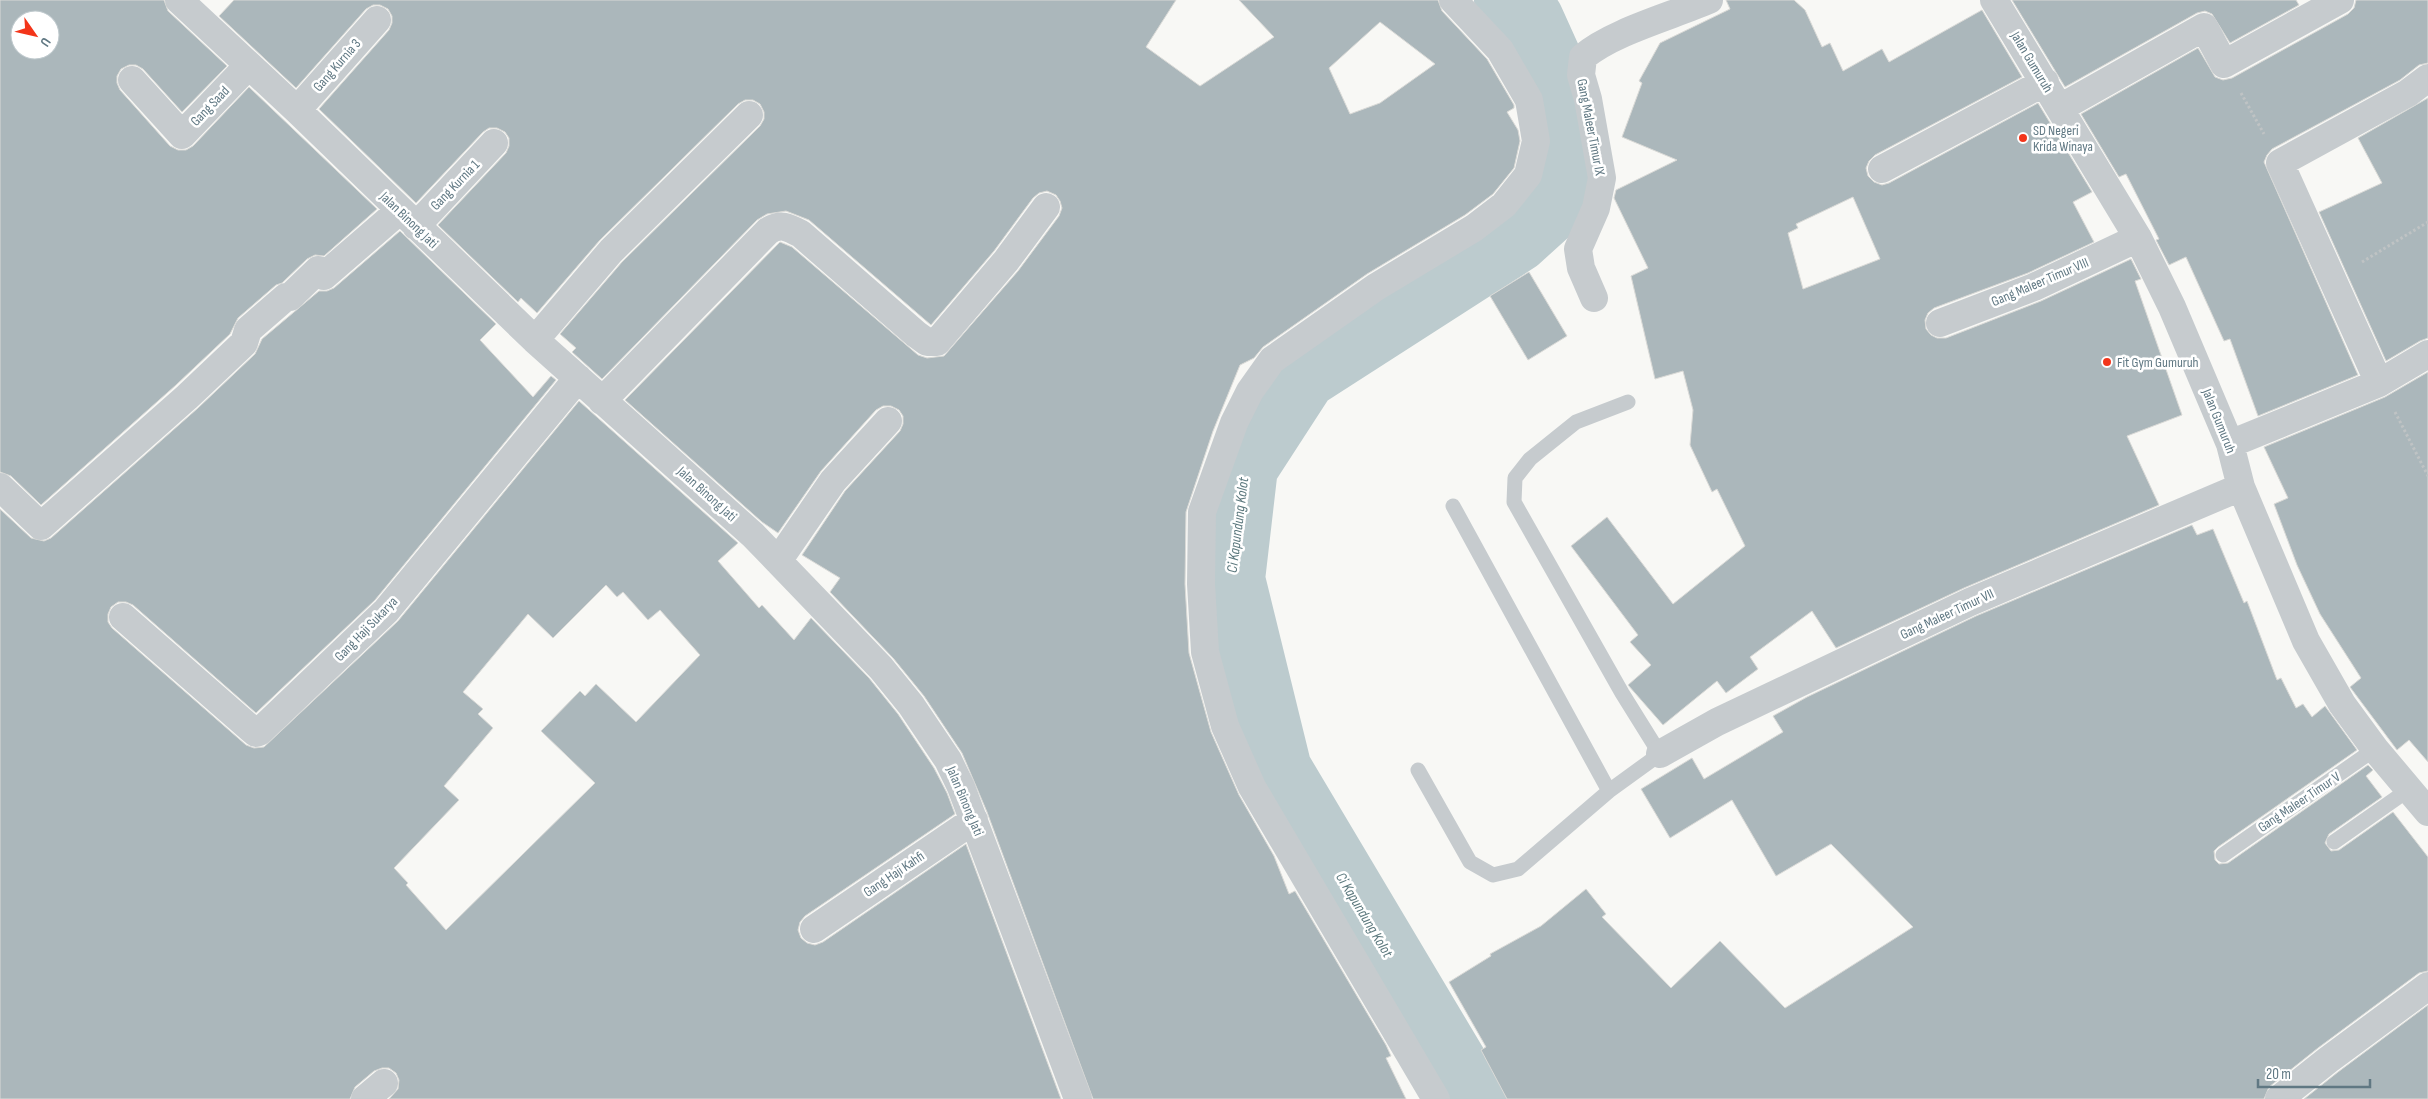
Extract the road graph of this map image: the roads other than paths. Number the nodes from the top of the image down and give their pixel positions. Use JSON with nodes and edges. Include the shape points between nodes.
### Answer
{"nodes":[{"id":1,"x":179,"y":0,"type":"edge"},
{"id":2,"x":1453,"y":0,"type":"edge"},
{"id":3,"x":1709,"y":0,"type":"edge"},
{"id":4,"x":1994,"y":0,"type":"edge"},
{"id":5,"x":2340,"y":0,"type":"edge"},
{"id":6,"x":377,"y":20,"type":"dead end"},
{"id":7,"x":248,"y":66,"type":"junction"},
{"id":8,"x":2428,"y":78,"type":"edge"},
{"id":9,"x":132,"y":80,"type":"dead end"},
{"id":10,"x":2045,"y":82,"type":"junction"},
{"id":11,"x":2060,"y":108,"type":"junction"},
{"id":12,"x":297,"y":110,"type":"junction"},
{"id":13,"x":749,"y":115,"type":"dead end"},
{"id":14,"x":494,"y":144,"type":"dead end"},
{"id":15,"x":1882,"y":169,"type":"dead end"},
{"id":16,"x":1046,"y":207,"type":"dead end"},
{"id":17,"x":408,"y":218,"type":"junction"},
{"id":18,"x":2138,"y":238,"type":"junction"},
{"id":19,"x":1594,"y":298,"type":"dead end"},
{"id":20,"x":1940,"y":323,"type":"dead end"},
{"id":21,"x":534,"y":340,"type":"junction"},
{"id":22,"x":2428,"y":354,"type":"edge"},
{"id":23,"x":578,"y":378,"type":"junction"},
{"id":24,"x":2379,"y":383,"type":"junction"},
{"id":25,"x":602,"y":401,"type":"junction"},
{"id":26,"x":1628,"y":402,"type":"dead end"},
{"id":27,"x":888,"y":421,"type":"dead end"},
{"id":28,"x":2230,"y":444,"type":"junction"},
{"id":29,"x":0,"y":487,"type":"edge"},
{"id":30,"x":2242,"y":487,"type":"junction"},
{"id":31,"x":1453,"y":506,"type":"dead end"},
{"id":32,"x":778,"y":561,"type":"junction"},
{"id":33,"x":123,"y":616,"type":"dead end"},
{"id":34,"x":2375,"y":749,"type":"junction"},
{"id":35,"x":1660,"y":754,"type":"junction"},
{"id":36,"x":1418,"y":770,"type":"dead end"},
{"id":37,"x":2408,"y":790,"type":"junction"},
{"id":38,"x":1609,"y":791,"type":"junction"},
{"id":39,"x":2428,"y":812,"type":"edge"},
{"id":40,"x":974,"y":820,"type":"junction"},
{"id":41,"x":2334,"y":842,"type":"dead end"},
{"id":42,"x":2224,"y":855,"type":"dead end"},
{"id":43,"x":814,"y":929,"type":"dead end"},
{"id":44,"x":2428,"y":986,"type":"edge"},
{"id":45,"x":1078,"y":1099,"type":"edge"},
{"id":46,"x":1436,"y":1099,"type":"edge"},
{"id":47,"x":2279,"y":1099,"type":"edge"}],
"edges":[{"from":1,"to":7,"type":"street","name":"Jalan Binong Jati"},
{"from":2,"to":46,"type":"street","via":[[1500,50],[1528,100],[1536,141],[1528,175],[1504,205],[1474,228],[1376,287],[1272,360],[1250,391],[1234,423],[1202,512],[1201,584],[1205,652],[1225,726],[1252,787]]},
{"from":3,"to":19,"type":"street","name":"Gang Maleer Timur IX","via":[[1632,30],[1583,57],[1581,74],[1602,178],[1596,208],[1578,249],[1581,268]]},
{"from":4,"to":10,"type":"street","name":"Jalan Gumuruh"},
{"from":5,"to":11,"type":"street","via":[[2224,64],[2204,27]]},
{"from":6,"to":12,"type":"street","name":"Gang Kurnia 3"},
{"from":7,"to":9,"type":"street","name":"Gang Saad","via":[[182,135]]},
{"from":7,"to":12,"type":"street","name":"Jalan Binong Jati"},
{"from":8,"to":24,"type":"street","via":[[2408,93],[2280,163]]},
{"from":10,"to":11,"type":"street","name":"Jalan Gumuruh"},
{"from":10,"to":15,"type":"street"},
{"from":11,"to":18,"type":"street","name":"Jalan Gumuruh"},
{"from":12,"to":17,"type":"street","name":"Jalan Binong Jati"},
{"from":13,"to":21,"type":"street","via":[[611,251]]},
{"from":14,"to":17,"type":"street","name":"Gang Kurnia 1"},
{"from":16,"to":25,"type":"street","via":[[1006,261],[937,342],[927,342],[916,334],[801,234],[777,225],[768,230]]},
{"from":17,"to":21,"type":"street","name":"Jalan Binong Jati"},
{"from":17,"to":29,"type":"street","name":"Gang Kurnia 1","via":[[324,276],[318,270],[290,297],[286,296],[248,330],[244,343],[187,397],[41,526]]},
{"from":18,"to":20,"type":"street","name":"Gang Maleer Timur VIII","via":[[2034,287]]},
{"from":18,"to":28,"type":"street","name":"Jalan Gumuruh","via":[[2172,307]]},
{"from":21,"to":23,"type":"street","name":"Jalan Binong Jati"},
{"from":22,"to":24,"type":"street"},
{"from":23,"to":25,"type":"street","name":"Jalan Binong Jati"},
{"from":23,"to":33,"type":"street","name":"Gang Haji Sukarya","via":[[386,612],[259,732],[243,722]]},
{"from":24,"to":28,"type":"street"},
{"from":25,"to":32,"type":"street","name":"Jalan Binong Jati"},
{"from":26,"to":35,"type":"lane","via":[[1576,422],[1530,459],[1515,478],[1514,502]]},
{"from":27,"to":32,"type":"street","via":[[833,481]]},
{"from":28,"to":30,"type":"street","name":"Jalan Gumuruh"},
{"from":30,"to":34,"type":"street","name":"Jalan Gumuruh","via":[[2306,641],[2342,704]]},
{"from":30,"to":35,"type":"street","name":"Gang Maleer Timur VII","via":[[1970,602],[1717,722]]},
{"from":31,"to":38,"type":"lane"},
{"from":32,"to":40,"type":"street","name":"Jalan Binong Jati","via":[[881,668],[911,705],[948,760]]},
{"from":34,"to":37,"type":"street","name":"Jalan Gumuruh"},
{"from":34,"to":42,"type":"lane","name":"Gang Maleer Timur V"},
{"from":35,"to":38,"type":"lane"},
{"from":36,"to":38,"type":"lane","via":[[1470,862],[1493,875],[1518,869]]},
{"from":37,"to":39,"type":"street","name":"Jalan Gumuruh"},
{"from":37,"to":41,"type":"lane"},
{"from":40,"to":43,"type":"street","name":"Gang Haji Kahfi"},
{"from":40,"to":45,"type":"street","name":"Jalan Binong Jati"},
{"from":44,"to":47,"type":"street"}]}
